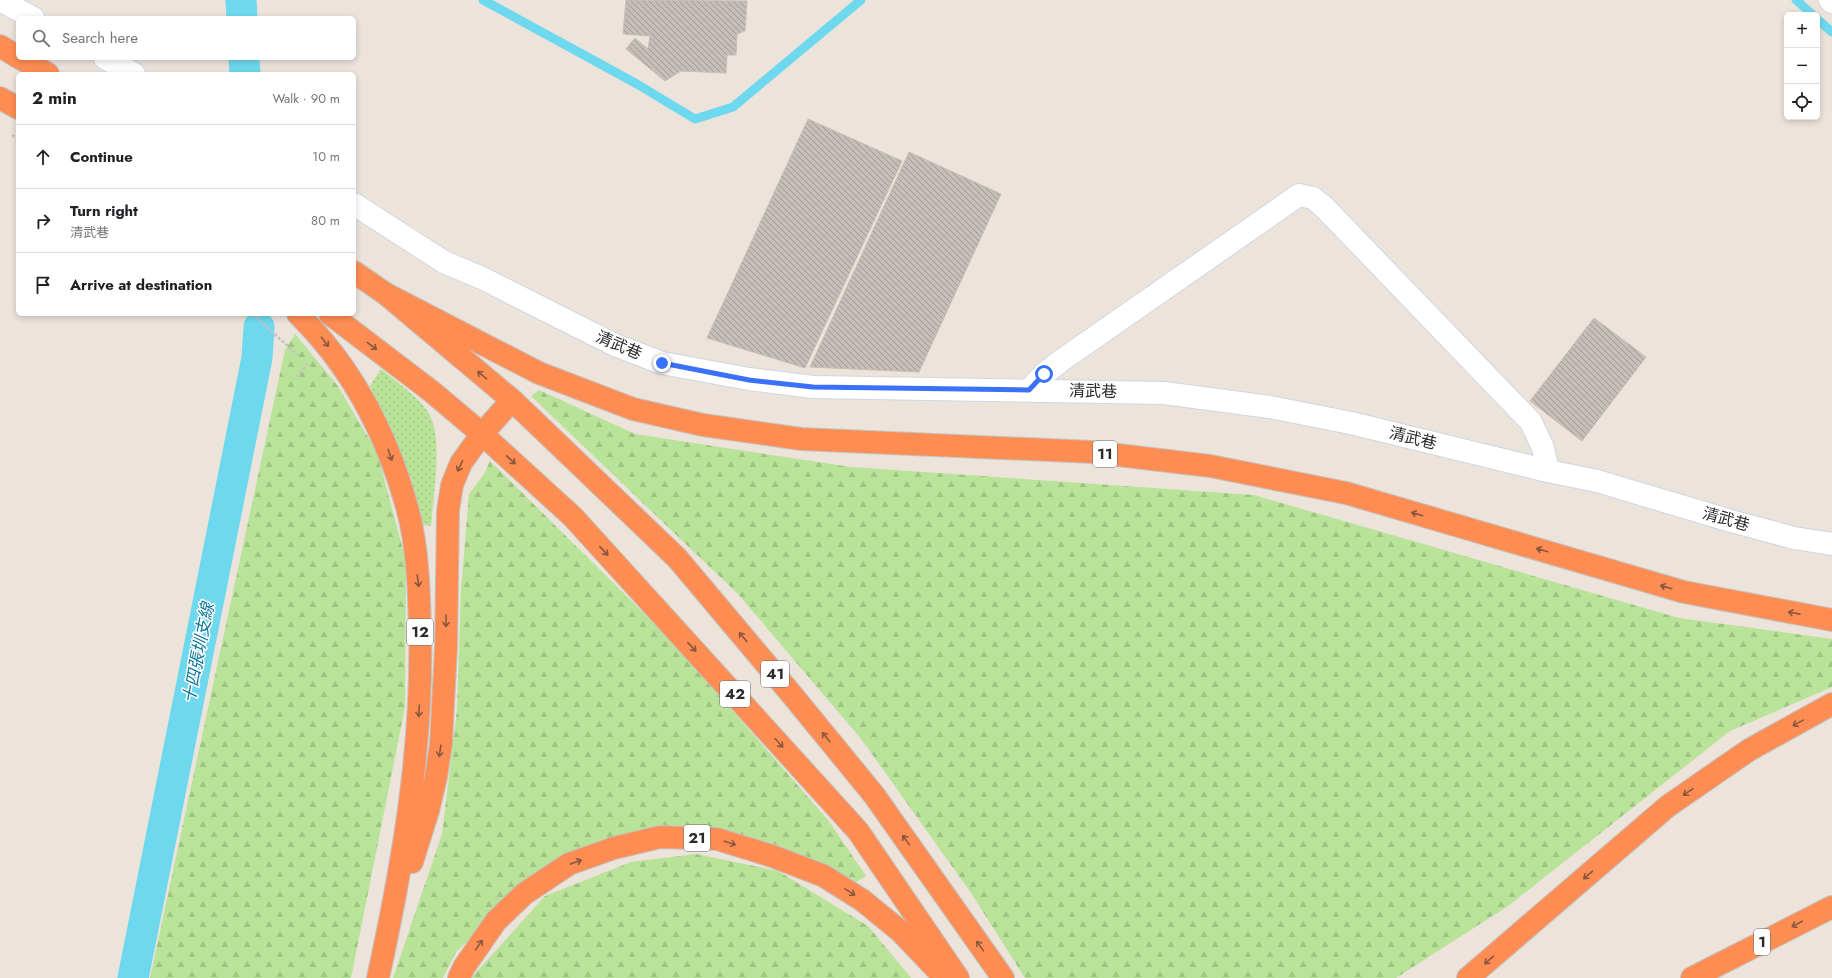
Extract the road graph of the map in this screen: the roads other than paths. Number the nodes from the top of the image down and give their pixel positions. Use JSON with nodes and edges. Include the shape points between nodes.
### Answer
{"nodes":[{"id":1,"x":0,"y":0,"type":"edge"},
{"id":2,"x":29,"y":16,"type":"edge"},
{"id":3,"x":0,"y":46,"type":"edge"},
{"id":4,"x":16,"y":55,"type":"edge"},
{"id":5,"x":24,"y":60,"type":"edge"},
{"id":6,"x":109,"y":60,"type":"edge"},
{"id":7,"x":45,"y":72,"type":"edge"},
{"id":8,"x":130,"y":72,"type":"edge"},
{"id":9,"x":0,"y":98,"type":"edge"},
{"id":10,"x":16,"y":107,"type":"edge"},
{"id":11,"x":356,"y":205,"type":"edge"},
{"id":12,"x":356,"y":273,"type":"edge"},
{"id":13,"x":386,"y":294,"type":"junction"},
{"id":14,"x":300,"y":316,"type":"edge"},
{"id":15,"x":333,"y":316,"type":"edge"},
{"id":16,"x":1029,"y":390,"type":"junction"},
{"id":17,"x":512,"y":400,"type":"junction"},
{"id":18,"x":482,"y":434,"type":"junction"},
{"id":19,"x":1548,"y":471,"type":"junction"},
{"id":20,"x":1832,"y":544,"type":"edge"},
{"id":21,"x":1832,"y":620,"type":"edge"},
{"id":22,"x":1832,"y":704,"type":"edge"},
{"id":23,"x":1832,"y":907,"type":"edge"},
{"id":24,"x":383,"y":956,"type":"junction"},
{"id":25,"x":378,"y":978,"type":"edge"},
{"id":26,"x":458,"y":978,"type":"edge"},
{"id":27,"x":945,"y":978,"type":"edge"},
{"id":28,"x":958,"y":978,"type":"edge"},
{"id":29,"x":1003,"y":978,"type":"edge"},
{"id":30,"x":1468,"y":978,"type":"edge"},
{"id":31,"x":1692,"y":978,"type":"edge"}],
"edges":[{"from":1,"to":2,"type":"lane"},
{"from":3,"to":4,"type":"highway"},
{"from":5,"to":7,"type":"highway"},
{"from":6,"to":8,"type":"lane"},
{"from":9,"to":10,"type":"highway"},
{"from":11,"to":16,"type":"lane","name":"清武巷","via":[[444,262],[482,278],[615,346],[662,363],[749,380],[813,387]]},
{"from":12,"to":13,"type":"highway"},
{"from":17,"to":13,"type":"highway","one_way":true},
{"from":21,"to":13,"type":"highway","number":"11","one_way":true,"via":[[1684,592],[1346,493],[1210,466],[1093,452],[801,439],[703,425],[633,409],[539,373]]},
{"from":14,"to":24,"type":"highway","number":"12","one_way":true,"via":[[342,364],[388,450],[408,512],[419,585],[421,667],[416,751],[405,838]]},
{"from":15,"to":18,"type":"highway","one_way":true,"via":[[431,391]]},
{"from":16,"to":19,"type":"lane","name":"清武巷","via":[[1164,393],[1270,407],[1351,423]]},
{"from":16,"to":19,"type":"lane","via":[[1062,360],[1299,195],[1312,198],[1324,207],[1531,422],[1543,448]]},
{"from":17,"to":18,"type":"highway"},
{"from":29,"to":17,"type":"highway","number":"41","one_way":true,"via":[[874,795],[677,558]]},
{"from":18,"to":24,"type":"highway","one_way":true,"via":[[461,463],[452,485],[448,510],[446,646],[441,744],[428,810]]},
{"from":18,"to":28,"type":"highway","number":"42","one_way":true,"via":[[573,517],[858,831]]},
{"from":19,"to":20,"type":"lane","name":"清武巷","via":[[1597,481],[1794,538]]},
{"from":22,"to":30,"type":"highway","one_way":true,"via":[[1750,750],[1668,806]]},
{"from":23,"to":31,"type":"highway","number":"1","one_way":true},
{"from":24,"to":25,"type":"highway","number":"12"},
{"from":26,"to":27,"type":"highway","number":"21","one_way":true,"via":[[496,921],[524,894],[569,864],[614,848],[660,837],[717,839],[824,876],[862,900],[900,931]]}]}
